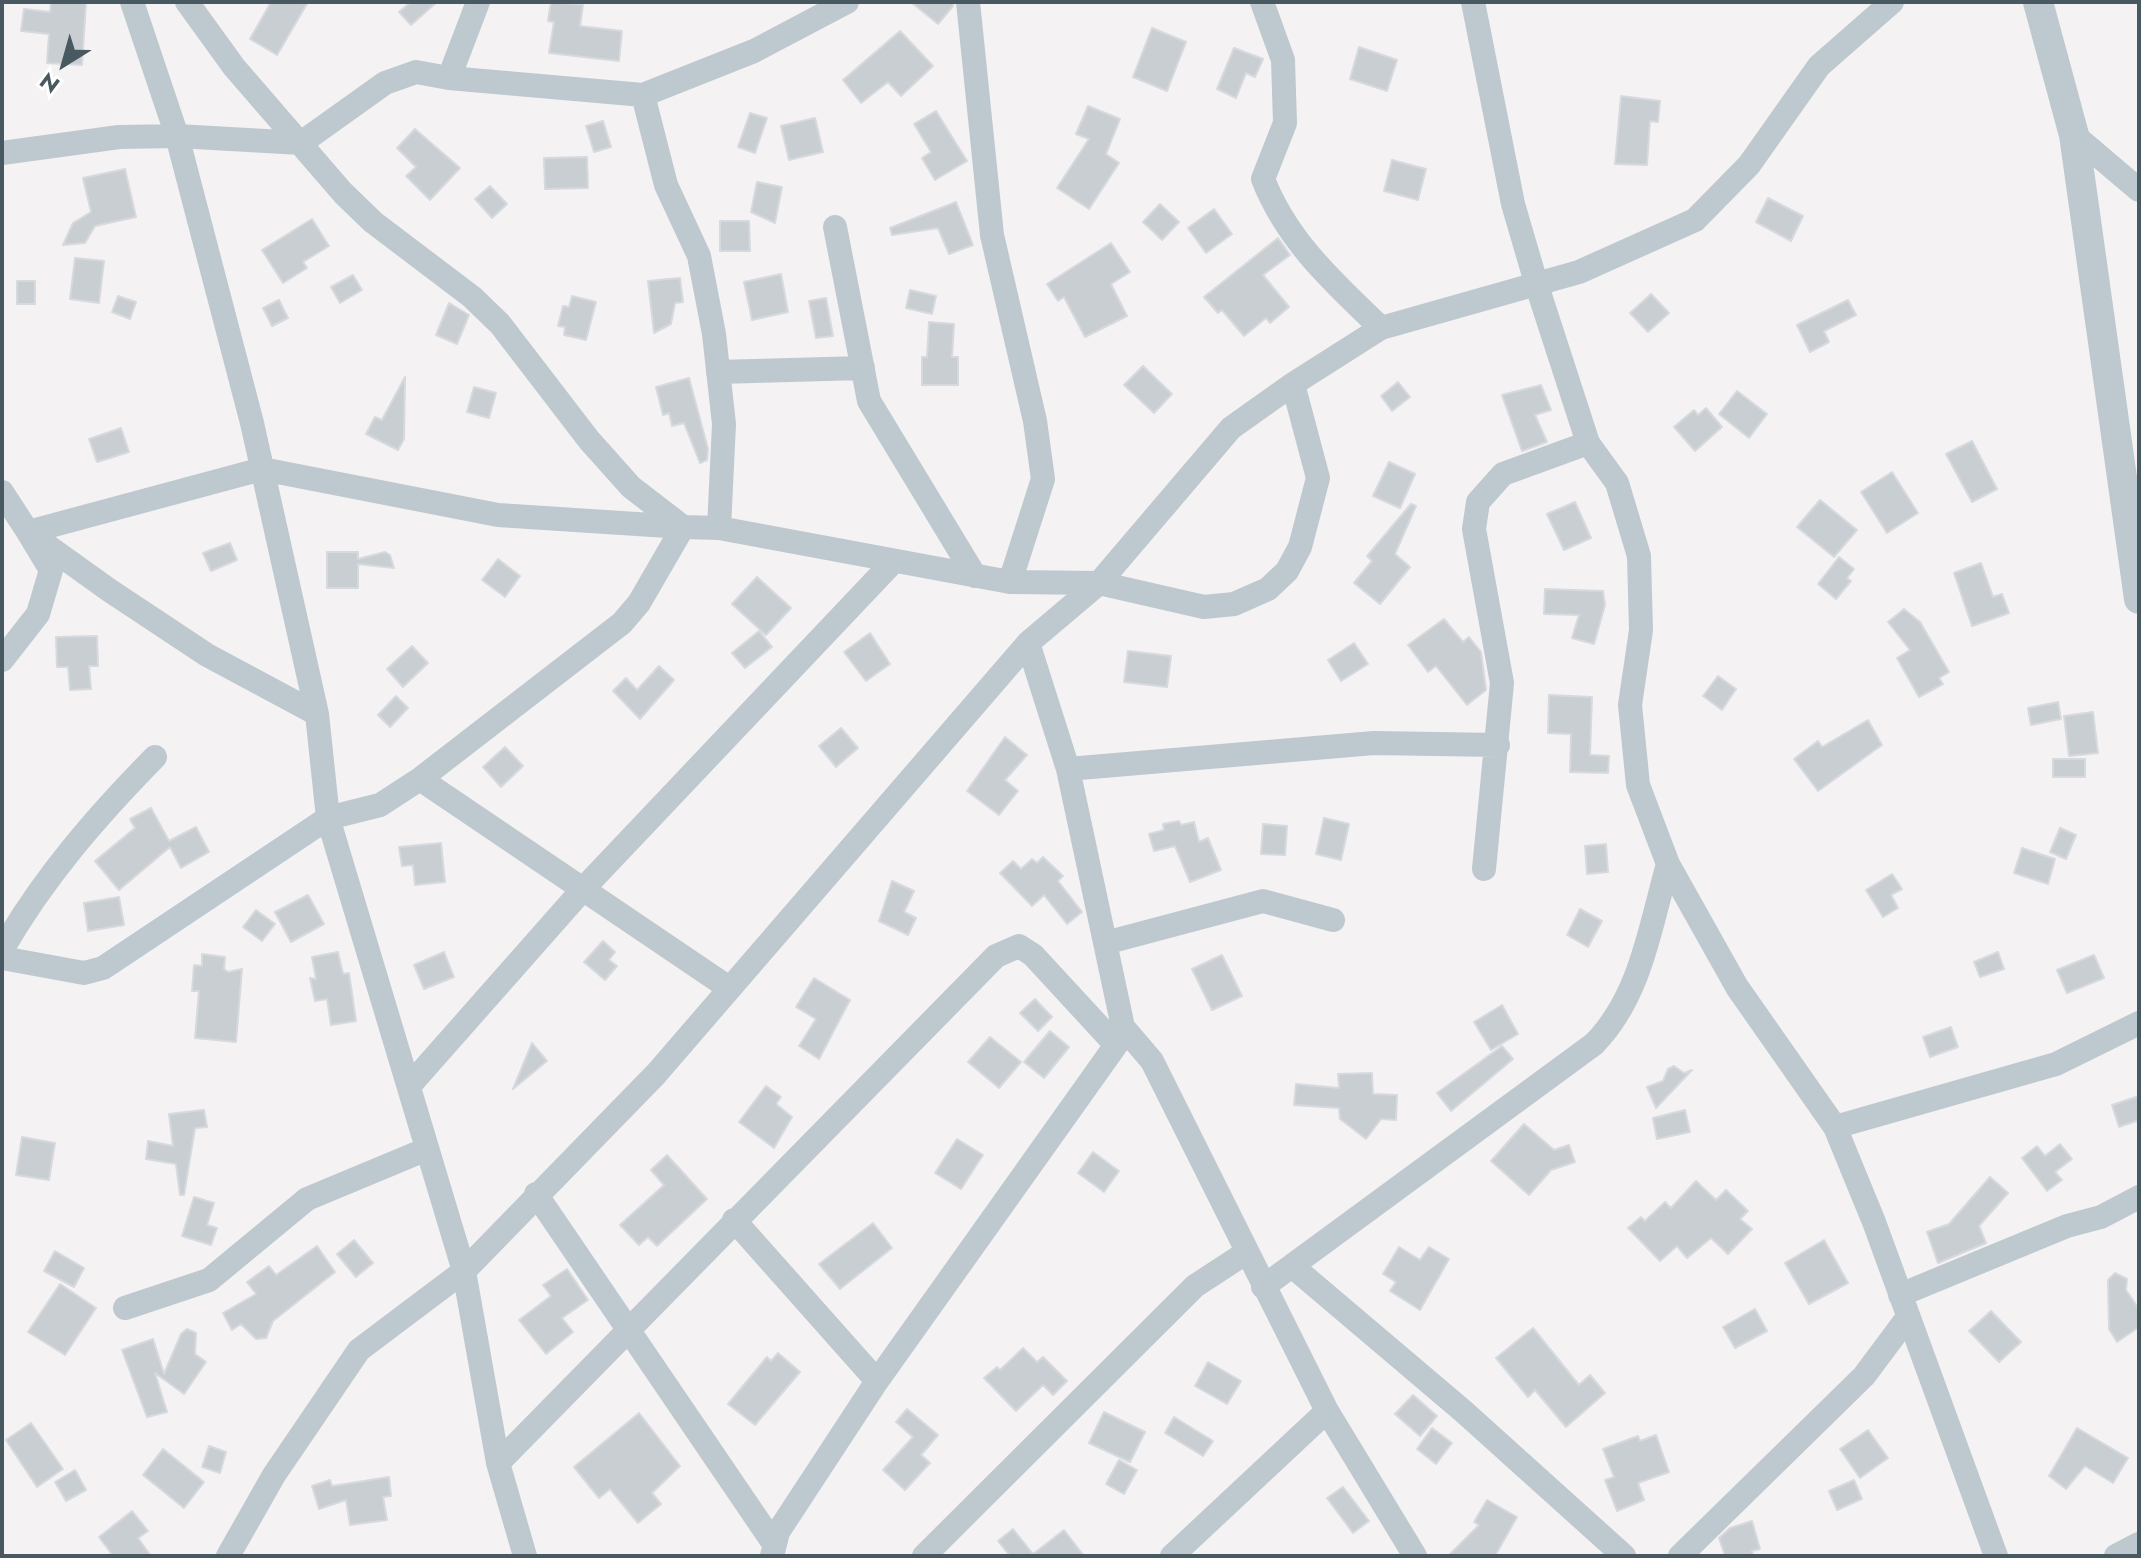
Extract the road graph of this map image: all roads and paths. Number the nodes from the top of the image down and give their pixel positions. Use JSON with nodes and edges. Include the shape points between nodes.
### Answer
{"nodes":[{"id":1,"x":132,"y":2,"type":"edge"},
{"id":2,"x":187,"y":2,"type":"edge"},
{"id":3,"x":478,"y":2,"type":"edge"},
{"id":4,"x":847,"y":2,"type":"edge"},
{"id":5,"x":968,"y":2,"type":"edge"},
{"id":6,"x":1262,"y":2,"type":"edge"},
{"id":7,"x":1473,"y":2,"type":"edge"},
{"id":8,"x":1892,"y":2,"type":"edge"},
{"id":9,"x":2038,"y":2,"type":"edge"},
{"id":10,"x":449,"y":78,"type":"junction"},
{"id":11,"x":643,"y":95,"type":"junction"},
{"id":12,"x":2074,"y":135,"type":"junction"},
{"id":13,"x":177,"y":136,"type":"junction"},
{"id":14,"x":301,"y":143,"type":"junction"},
{"id":15,"x":2,"y":153,"type":"edge"},
{"id":16,"x":2139,"y":190,"type":"edge"},
{"id":17,"x":835,"y":227,"type":"dead end"},
{"id":18,"x":1537,"y":286,"type":"junction"},
{"id":19,"x":1381,"y":328,"type":"junction"},
{"id":20,"x":863,"y":368,"type":"junction"},
{"id":21,"x":718,"y":372,"type":"junction"},
{"id":22,"x":1293,"y":384,"type":"junction"},
{"id":23,"x":1588,"y":443,"type":"junction"},
{"id":24,"x":262,"y":469,"type":"junction"},
{"id":25,"x":2,"y":492,"type":"edge"},
{"id":26,"x":683,"y":527,"type":"junction"},
{"id":27,"x":719,"y":528,"type":"junction"},
{"id":28,"x":28,"y":532,"type":"junction"},
{"id":29,"x":893,"y":562,"type":"junction"},
{"id":30,"x":975,"y":576,"type":"junction"},
{"id":31,"x":1010,"y":582,"type":"junction"},
{"id":32,"x":1099,"y":583,"type":"junction"},
{"id":33,"x":2139,"y":599,"type":"edge"},
{"id":34,"x":1028,"y":643,"type":"junction"},
{"id":35,"x":2,"y":660,"type":"edge"},
{"id":36,"x":317,"y":714,"type":"junction"},
{"id":37,"x":1498,"y":745,"type":"junction"},
{"id":38,"x":155,"y":757,"type":"dead end"},
{"id":39,"x":1068,"y":769,"type":"junction"},
{"id":40,"x":420,"y":779,"type":"junction"},
{"id":41,"x":328,"y":818,"type":"junction"},
{"id":42,"x":1668,"y":864,"type":"junction"},
{"id":43,"x":1484,"y":869,"type":"dead end"},
{"id":44,"x":584,"y":888,"type":"junction"},
{"id":45,"x":1333,"y":920,"type":"dead end"},
{"id":46,"x":1105,"y":943,"type":"junction"},
{"id":47,"x":2,"y":950,"type":"edge"},
{"id":48,"x":2,"y":958,"type":"edge"},
{"id":49,"x":729,"y":988,"type":"junction"},
{"id":50,"x":2139,"y":1023,"type":"edge"},
{"id":51,"x":1120,"y":1036,"type":"junction"},
{"id":52,"x":410,"y":1085,"type":"junction"},
{"id":53,"x":1835,"y":1127,"type":"junction"},
{"id":54,"x":427,"y":1149,"type":"junction"},
{"id":55,"x":536,"y":1194,"type":"junction"},
{"id":56,"x":2139,"y":1197,"type":"edge"},
{"id":57,"x":734,"y":1220,"type":"junction"},
{"id":58,"x":1247,"y":1252,"type":"junction"},
{"id":59,"x":1292,"y":1266,"type":"junction"},
{"id":60,"x":464,"y":1271,"type":"junction"},
{"id":61,"x":1263,"y":1287,"type":"junction"},
{"id":62,"x":1904,"y":1306,"type":"junction"},
{"id":63,"x":125,"y":1308,"type":"dead end"},
{"id":64,"x":629,"y":1330,"type":"junction"},
{"id":65,"x":877,"y":1381,"type":"junction"},
{"id":66,"x":1327,"y":1411,"type":"junction"},
{"id":67,"x":498,"y":1463,"type":"junction"},
{"id":68,"x":2139,"y":1544,"type":"edge"},
{"id":69,"x":773,"y":1550,"type":"edge"},
{"id":70,"x":228,"y":1556,"type":"edge"},
{"id":71,"x":525,"y":1556,"type":"edge"},
{"id":72,"x":924,"y":1556,"type":"edge"},
{"id":73,"x":1172,"y":1556,"type":"edge"},
{"id":74,"x":1415,"y":1556,"type":"edge"},
{"id":75,"x":1624,"y":1556,"type":"edge"},
{"id":76,"x":1680,"y":1556,"type":"edge"},
{"id":77,"x":1996,"y":1556,"type":"edge"},
{"id":78,"x":2116,"y":1556,"type":"edge"}],
"edges":[{"from":1,"to":13,"type":"street"},
{"from":2,"to":14,"type":"street","via":[[234,67]]},
{"from":3,"to":10,"type":"street"},
{"from":4,"to":11,"type":"street","via":[[754,51]]},
{"from":5,"to":31,"type":"street","via":[[992,235],[1035,421],[1043,479]]},
{"from":6,"to":19,"type":"street","via":[[1283,60],[1285,123],[1263,179],[1294,238],[1321,272]]},
{"from":7,"to":18,"type":"street","via":[[1513,204]]},
{"from":8,"to":18,"type":"street","via":[[1819,66],[1749,165],[1695,220]]},
{"from":9,"to":12,"type":"street"},
{"from":10,"to":11,"type":"street"},
{"from":10,"to":14,"type":"street","via":[[416,72],[385,83]]},
{"from":11,"to":21,"type":"street","via":[[666,185],[699,256]]},
{"from":12,"to":16,"type":"street"},
{"from":12,"to":33,"type":"street"},
{"from":13,"to":14,"type":"street"},
{"from":13,"to":15,"type":"street","via":[[119,137]]},
{"from":13,"to":24,"type":"street"},
{"from":14,"to":26,"type":"street","via":[[373,222],[500,324],[631,487]]},
{"from":17,"to":20,"type":"street"},
{"from":18,"to":19,"type":"street"},
{"from":18,"to":23,"type":"street"},
{"from":19,"to":22,"type":"street"},
{"from":20,"to":21,"type":"street"},
{"from":20,"to":30,"type":"street","via":[[878,420]]},
{"from":21,"to":27,"type":"street","via":[[724,424]]},
{"from":22,"to":32,"type":"street","via":[[1231,428]]},
{"from":22,"to":32,"type":"street","via":[[1318,478],[1300,547],[1287,571],[1268,589],[1234,604],[1204,607]]},
{"from":23,"to":37,"type":"street","via":[[1503,474],[1478,502],[1474,529],[1502,683]]},
{"from":23,"to":42,"type":"street","via":[[1617,483],[1639,556],[1641,630],[1631,718],[1638,785]]},
{"from":24,"to":26,"type":"street","via":[[498,515]]},
{"from":24,"to":28,"type":"street"},
{"from":24,"to":36,"type":"street"},
{"from":25,"to":28,"type":"street"},
{"from":26,"to":27,"type":"street"},
{"from":26,"to":40,"type":"street","via":[[622,623]]},
{"from":27,"to":29,"type":"street"},
{"from":28,"to":35,"type":"street","via":[[51,570],[38,614]]},
{"from":28,"to":36,"type":"street","via":[[207,655]]},
{"from":29,"to":30,"type":"street"},
{"from":29,"to":44,"type":"street"},
{"from":30,"to":31,"type":"street"},
{"from":31,"to":32,"type":"street"},
{"from":32,"to":34,"type":"street"},
{"from":34,"to":39,"type":"street"},
{"from":34,"to":49,"type":"street"},
{"from":36,"to":41,"type":"street"},
{"from":37,"to":39,"type":"street","via":[[1374,743]]},
{"from":37,"to":43,"type":"street"},
{"from":38,"to":47,"type":"street","via":[[45,882]]},
{"from":39,"to":46,"type":"street"},
{"from":40,"to":41,"type":"street","via":[[380,805]]},
{"from":40,"to":44,"type":"street"},
{"from":41,"to":48,"type":"street","via":[[103,968],[84,973]]},
{"from":41,"to":52,"type":"street"},
{"from":42,"to":53,"type":"street","via":[[1737,987]]},
{"from":42,"to":59,"type":"street","via":[[1637,976],[1594,1044]]},
{"from":44,"to":49,"type":"street"},
{"from":44,"to":52,"type":"street"},
{"from":45,"to":46,"type":"street","via":[[1263,901]]},
{"from":46,"to":51,"type":"street"},
{"from":49,"to":55,"type":"street","via":[[656,1074]]},
{"from":50,"to":53,"type":"street","via":[[2056,1064]]},
{"from":51,"to":57,"type":"street","via":[[1033,955],[1019,946],[1008,948]]},
{"from":51,"to":58,"type":"street","via":[[1152,1061]]},
{"from":51,"to":65,"type":"street"},
{"from":52,"to":54,"type":"street"},
{"from":53,"to":62,"type":"street"},
{"from":54,"to":60,"type":"street"},
{"from":54,"to":63,"type":"street","via":[[307,1199],[209,1280]]},
{"from":55,"to":60,"type":"street"},
{"from":55,"to":64,"type":"street"},
{"from":56,"to":62,"type":"street"},
{"from":57,"to":64,"type":"street"},
{"from":57,"to":65,"type":"street"},
{"from":58,"to":61,"type":"street"},
{"from":58,"to":72,"type":"street","via":[[1195,1286]]},
{"from":59,"to":61,"type":"street"},
{"from":59,"to":75,"type":"street"},
{"from":60,"to":67,"type":"street"},
{"from":60,"to":70,"type":"street","via":[[359,1350],[274,1475]]},
{"from":61,"to":66,"type":"street"},
{"from":62,"to":76,"type":"street","via":[[1864,1376]]},
{"from":62,"to":77,"type":"street"},
{"from":64,"to":67,"type":"street"},
{"from":64,"to":69,"type":"street"},
{"from":65,"to":69,"type":"street"},
{"from":66,"to":73,"type":"street"},
{"from":66,"to":74,"type":"street"},
{"from":67,"to":71,"type":"street"},
{"from":68,"to":78,"type":"street"}]}
